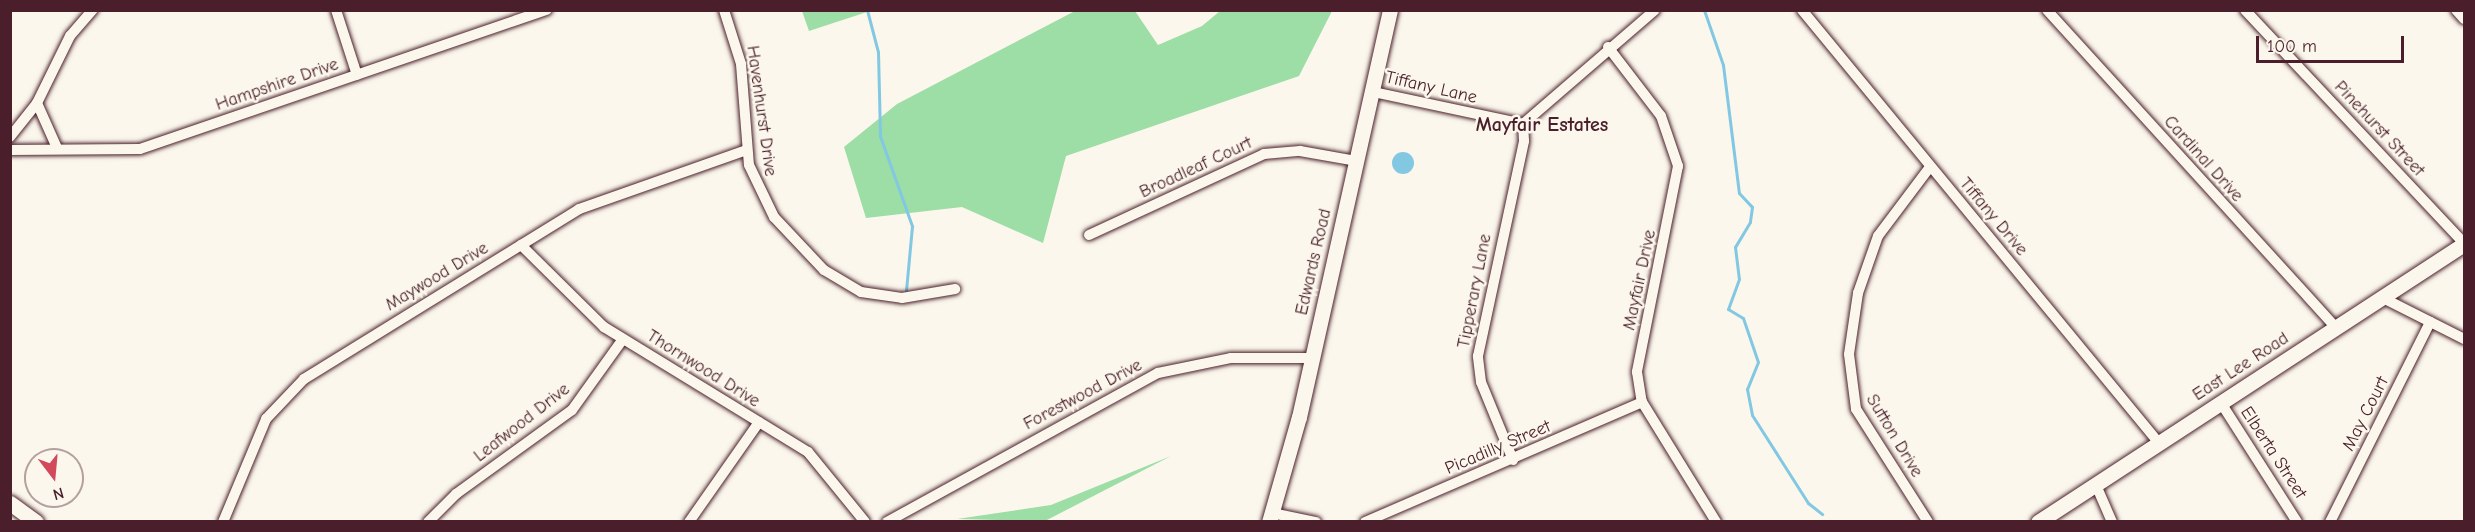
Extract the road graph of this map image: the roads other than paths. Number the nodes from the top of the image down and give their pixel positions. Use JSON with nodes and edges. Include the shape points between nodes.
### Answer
{"nodes":[{"id":1,"x":93,"y":10,"type":"edge"},
{"id":2,"x":336,"y":10,"type":"edge"},
{"id":3,"x":547,"y":10,"type":"edge"},
{"id":4,"x":724,"y":10,"type":"edge"},
{"id":5,"x":1390,"y":10,"type":"edge"},
{"id":6,"x":1655,"y":10,"type":"edge"},
{"id":7,"x":1802,"y":10,"type":"edge"},
{"id":8,"x":2047,"y":10,"type":"edge"},
{"id":9,"x":2245,"y":10,"type":"edge"},
{"id":10,"x":2456,"y":10,"type":"edge"},
{"id":11,"x":534,"y":13,"type":"edge"},
{"id":12,"x":2464,"y":19,"type":"edge"},
{"id":13,"x":1608,"y":47,"type":"junction"},
{"id":14,"x":357,"y":75,"type":"junction"},
{"id":15,"x":1372,"y":92,"type":"junction"},
{"id":16,"x":37,"y":103,"type":"junction"},
{"id":17,"x":1522,"y":124,"type":"junction"},
{"id":18,"x":10,"y":136,"type":"edge"},
{"id":19,"x":57,"y":148,"type":"junction"},
{"id":20,"x":10,"y":150,"type":"edge"},
{"id":21,"x":747,"y":150,"type":"junction"},
{"id":22,"x":1357,"y":161,"type":"junction"},
{"id":23,"x":1930,"y":167,"type":"junction"},
{"id":24,"x":1089,"y":235,"type":"dead end"},
{"id":25,"x":2464,"y":244,"type":"edge"},
{"id":26,"x":521,"y":245,"type":"junction"},
{"id":27,"x":955,"y":289,"type":"dead end"},
{"id":28,"x":2383,"y":298,"type":"junction"},
{"id":29,"x":2430,"y":322,"type":"junction"},
{"id":30,"x":2336,"y":328,"type":"junction"},
{"id":31,"x":623,"y":339,"type":"junction"},
{"id":32,"x":2464,"y":339,"type":"edge"},
{"id":33,"x":1313,"y":358,"type":"junction"},
{"id":34,"x":1642,"y":402,"type":"junction"},
{"id":35,"x":2221,"y":403,"type":"junction"},
{"id":36,"x":759,"y":422,"type":"junction"},
{"id":37,"x":2159,"y":443,"type":"junction"},
{"id":38,"x":1513,"y":460,"type":"junction"},
{"id":39,"x":2096,"y":484,"type":"junction"},
{"id":40,"x":10,"y":503,"type":"edge"},
{"id":41,"x":1271,"y":517,"type":"edge"},
{"id":42,"x":36,"y":522,"type":"edge"},
{"id":43,"x":223,"y":522,"type":"edge"},
{"id":44,"x":428,"y":522,"type":"edge"},
{"id":45,"x":689,"y":522,"type":"edge"},
{"id":46,"x":865,"y":522,"type":"edge"},
{"id":47,"x":887,"y":522,"type":"edge"},
{"id":48,"x":1316,"y":522,"type":"edge"},
{"id":49,"x":1365,"y":522,"type":"edge"},
{"id":50,"x":1716,"y":522,"type":"edge"},
{"id":51,"x":1928,"y":522,"type":"edge"},
{"id":52,"x":2038,"y":522,"type":"edge"},
{"id":53,"x":2112,"y":522,"type":"edge"},
{"id":54,"x":2297,"y":522,"type":"edge"},
{"id":55,"x":2330,"y":522,"type":"edge"}],
"edges":[{"from":1,"to":16,"type":"street","via":[[57,56]]},
{"from":2,"to":14,"type":"street"},
{"from":3,"to":11,"type":"street","name":"Hampshire Drive"},
{"from":4,"to":21,"type":"street","name":"Havenhurst Drive","via":[[741,64]]},
{"from":5,"to":15,"type":"street","name":"Edwards Road"},
{"from":6,"to":13,"type":"street"},
{"from":7,"to":23,"type":"street","name":"Tiffany Drive"},
{"from":8,"to":30,"type":"street","name":"Cardinal Drive"},
{"from":9,"to":25,"type":"street","name":"Pinehurst Street"},
{"from":10,"to":12,"type":"street"},
{"from":11,"to":14,"type":"street","name":"Hampshire Drive"},
{"from":13,"to":17,"type":"street"},
{"from":13,"to":34,"type":"street","name":"Mayfair Drive","via":[[1661,116],[1678,166],[1637,372]]},
{"from":14,"to":19,"type":"street","name":"Hampshire Drive","via":[[140,149]]},
{"from":15,"to":17,"type":"street","name":"Tiffany Lane"},
{"from":15,"to":22,"type":"street","name":"Edwards Road"},
{"from":16,"to":18,"type":"street"},
{"from":16,"to":19,"type":"street"},
{"from":17,"to":38,"type":"street","name":"Tipperary Lane","via":[[1524,141],[1478,357],[1481,382]]},
{"from":19,"to":20,"type":"street","name":"Hampshire Drive"},
{"from":21,"to":26,"type":"street","name":"Maywood Drive","via":[[600,200]]},
{"from":21,"to":27,"type":"street","name":"Havenhurst Drive","via":[[766,206],[836,279],[891,298]]},
{"from":22,"to":24,"type":"street","name":"Broadleaf Court","via":[[1300,151],[1264,154]]},
{"from":22,"to":33,"type":"street","name":"Edwards Road"},
{"from":23,"to":37,"type":"street","name":"Tiffany Drive"},
{"from":23,"to":51,"type":"street","name":"Sutton Drive","via":[[1878,236],[1858,292],[1849,354],[1856,409]]},
{"from":25,"to":28,"type":"street","name":"East Lee Road"},
{"from":26,"to":31,"type":"street","name":"Thornwood Drive","via":[[585,312]]},
{"from":26,"to":43,"type":"street","name":"Maywood Drive","via":[[285,394],[251,449]]},
{"from":28,"to":29,"type":"street"},
{"from":28,"to":30,"type":"street","name":"East Lee Road"},
{"from":29,"to":32,"type":"street"},
{"from":29,"to":55,"type":"street","name":"May Court"},
{"from":30,"to":35,"type":"street","name":"East Lee Road"},
{"from":31,"to":36,"type":"street","name":"Thornwood Drive"},
{"from":31,"to":44,"type":"street","name":"Leafwood Drive","via":[[572,410],[456,494]]},
{"from":33,"to":41,"type":"street","name":"Edwards Road"},
{"from":33,"to":47,"type":"street","name":"Forestwood Drive","via":[[1231,358],[1158,373]]},
{"from":34,"to":38,"type":"street","name":"Picadilly Street"},
{"from":34,"to":50,"type":"street","name":"Mayfair Drive"},
{"from":35,"to":37,"type":"street","name":"East Lee Road"},
{"from":35,"to":54,"type":"street","name":"Elberta Street"},
{"from":36,"to":45,"type":"street"},
{"from":36,"to":46,"type":"street","name":"Thornwood Drive","via":[[817,459]]},
{"from":37,"to":39,"type":"street","name":"East Lee Road"},
{"from":38,"to":49,"type":"street","name":"Picadilly Street"},
{"from":39,"to":52,"type":"street","name":"East Lee Road"},
{"from":39,"to":53,"type":"street"},
{"from":40,"to":42,"type":"street"},
{"from":41,"to":48,"type":"street"}]}
